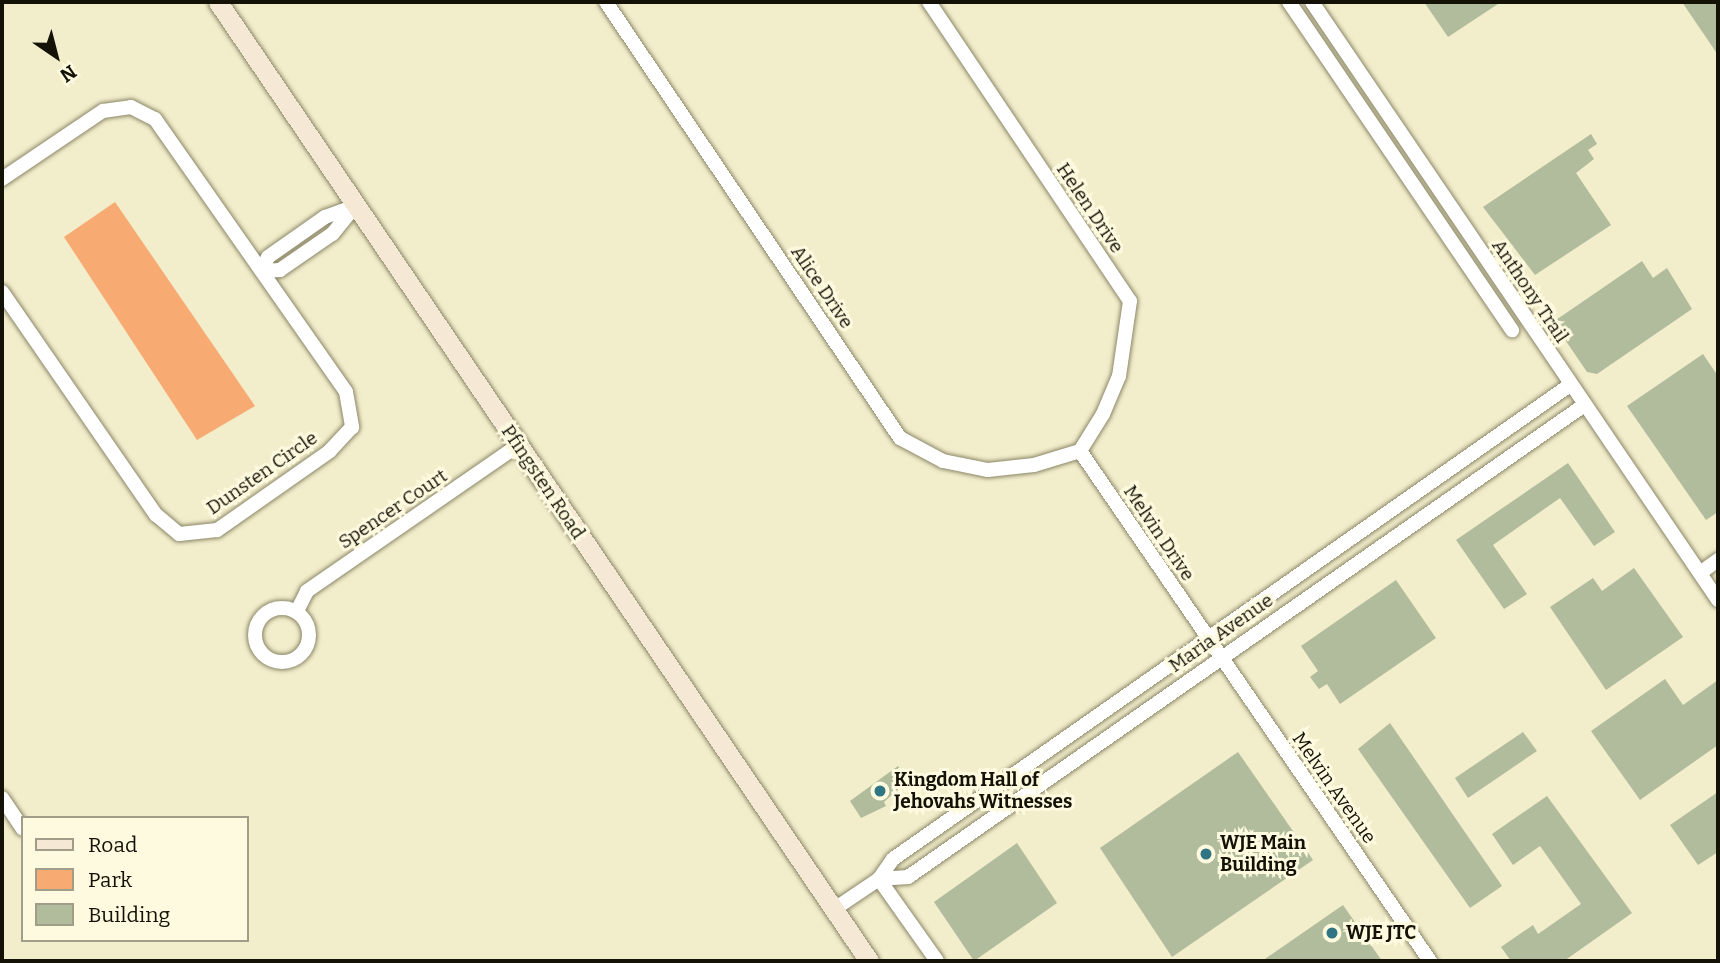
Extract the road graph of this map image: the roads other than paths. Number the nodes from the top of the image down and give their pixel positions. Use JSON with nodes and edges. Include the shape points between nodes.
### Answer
{"nodes":[{"id":1,"x":218,"y":2,"type":"edge"},
{"id":2,"x":606,"y":2,"type":"edge"},
{"id":3,"x":929,"y":2,"type":"edge"},
{"id":4,"x":1289,"y":2,"type":"edge"},
{"id":5,"x":1312,"y":2,"type":"edge"},
{"id":6,"x":2,"y":179,"type":"edge"},
{"id":7,"x":355,"y":206,"type":"junction"},
{"id":8,"x":262,"y":271,"type":"junction"},
{"id":9,"x":2,"y":292,"type":"edge"},
{"id":10,"x":1512,"y":330,"type":"dead end"},
{"id":11,"x":1570,"y":385,"type":"junction"},
{"id":12,"x":1583,"y":406,"type":"junction"},
{"id":13,"x":519,"y":445,"type":"junction"},
{"id":14,"x":1080,"y":451,"type":"junction"},
{"id":15,"x":1718,"y":560,"type":"edge"},
{"id":16,"x":1700,"y":573,"type":"junction"},
{"id":17,"x":1718,"y":600,"type":"edge"},
{"id":18,"x":297,"y":611,"type":"dead end"},
{"id":19,"x":1206,"y":636,"type":"junction"},
{"id":20,"x":1219,"y":657,"type":"junction"},
{"id":21,"x":2,"y":799,"type":"edge"},
{"id":22,"x":21,"y":827,"type":"edge"},
{"id":23,"x":879,"y":879,"type":"junction"},
{"id":24,"x":833,"y":909,"type":"junction"},
{"id":25,"x":869,"y":961,"type":"edge"},
{"id":26,"x":937,"y":961,"type":"edge"},
{"id":27,"x":1430,"y":961,"type":"edge"}],
"edges":[{"from":1,"to":7,"type":"main road","name":"Pfingsten Road"},
{"from":2,"to":14,"type":"street","name":"Alice Drive","via":[[900,438],[943,461],[988,470],[1034,465]]},
{"from":3,"to":14,"type":"street","name":"Helen Drive","via":[[1130,302],[1119,376]]},
{"from":4,"to":10,"type":"street","name":"Anthony Trail"},
{"from":5,"to":11,"type":"street","name":"Anthony Trail"},
{"from":6,"to":8,"type":"street","name":"Dunsten Circle","via":[[103,111],[131,107],[155,119]]},
{"from":7,"to":8,"type":"street","via":[[325,217],[268,257]]},
{"from":7,"to":13,"type":"main road","name":"Pfingsten Road"},
{"from":8,"to":9,"type":"street","name":"Dunsten Circle","via":[[346,392],[352,427],[330,451],[216,530],[179,534],[156,515]]},
{"from":11,"to":12,"type":"street","name":"Anthony Trail"},
{"from":11,"to":19,"type":"street","name":"Maria Avenue"},
{"from":12,"to":16,"type":"street","name":"Anthony Trail"},
{"from":12,"to":20,"type":"street","name":"Maria Avenue"},
{"from":13,"to":18,"type":"street","name":"Spencer Court","via":[[307,591]]},
{"from":13,"to":24,"type":"main road","name":"Pfingsten Road"},
{"from":14,"to":19,"type":"street","name":"Melvin Drive"},
{"from":15,"to":16,"type":"street"},
{"from":16,"to":17,"type":"street","name":"Anthony Trail"},
{"from":19,"to":20,"type":"street","name":"Melvin Avenue"},
{"from":19,"to":23,"type":"street","name":"Maria Avenue","via":[[893,859]]},
{"from":20,"to":23,"type":"street","name":"Maria Avenue","via":[[908,877]]},
{"from":20,"to":27,"type":"street","name":"Melvin Avenue"},
{"from":21,"to":22,"type":"street"},
{"from":23,"to":24,"type":"street","name":"Maria Avenue"},
{"from":23,"to":26,"type":"street"},
{"from":24,"to":25,"type":"main road","name":"Pfingsten Road"}]}
